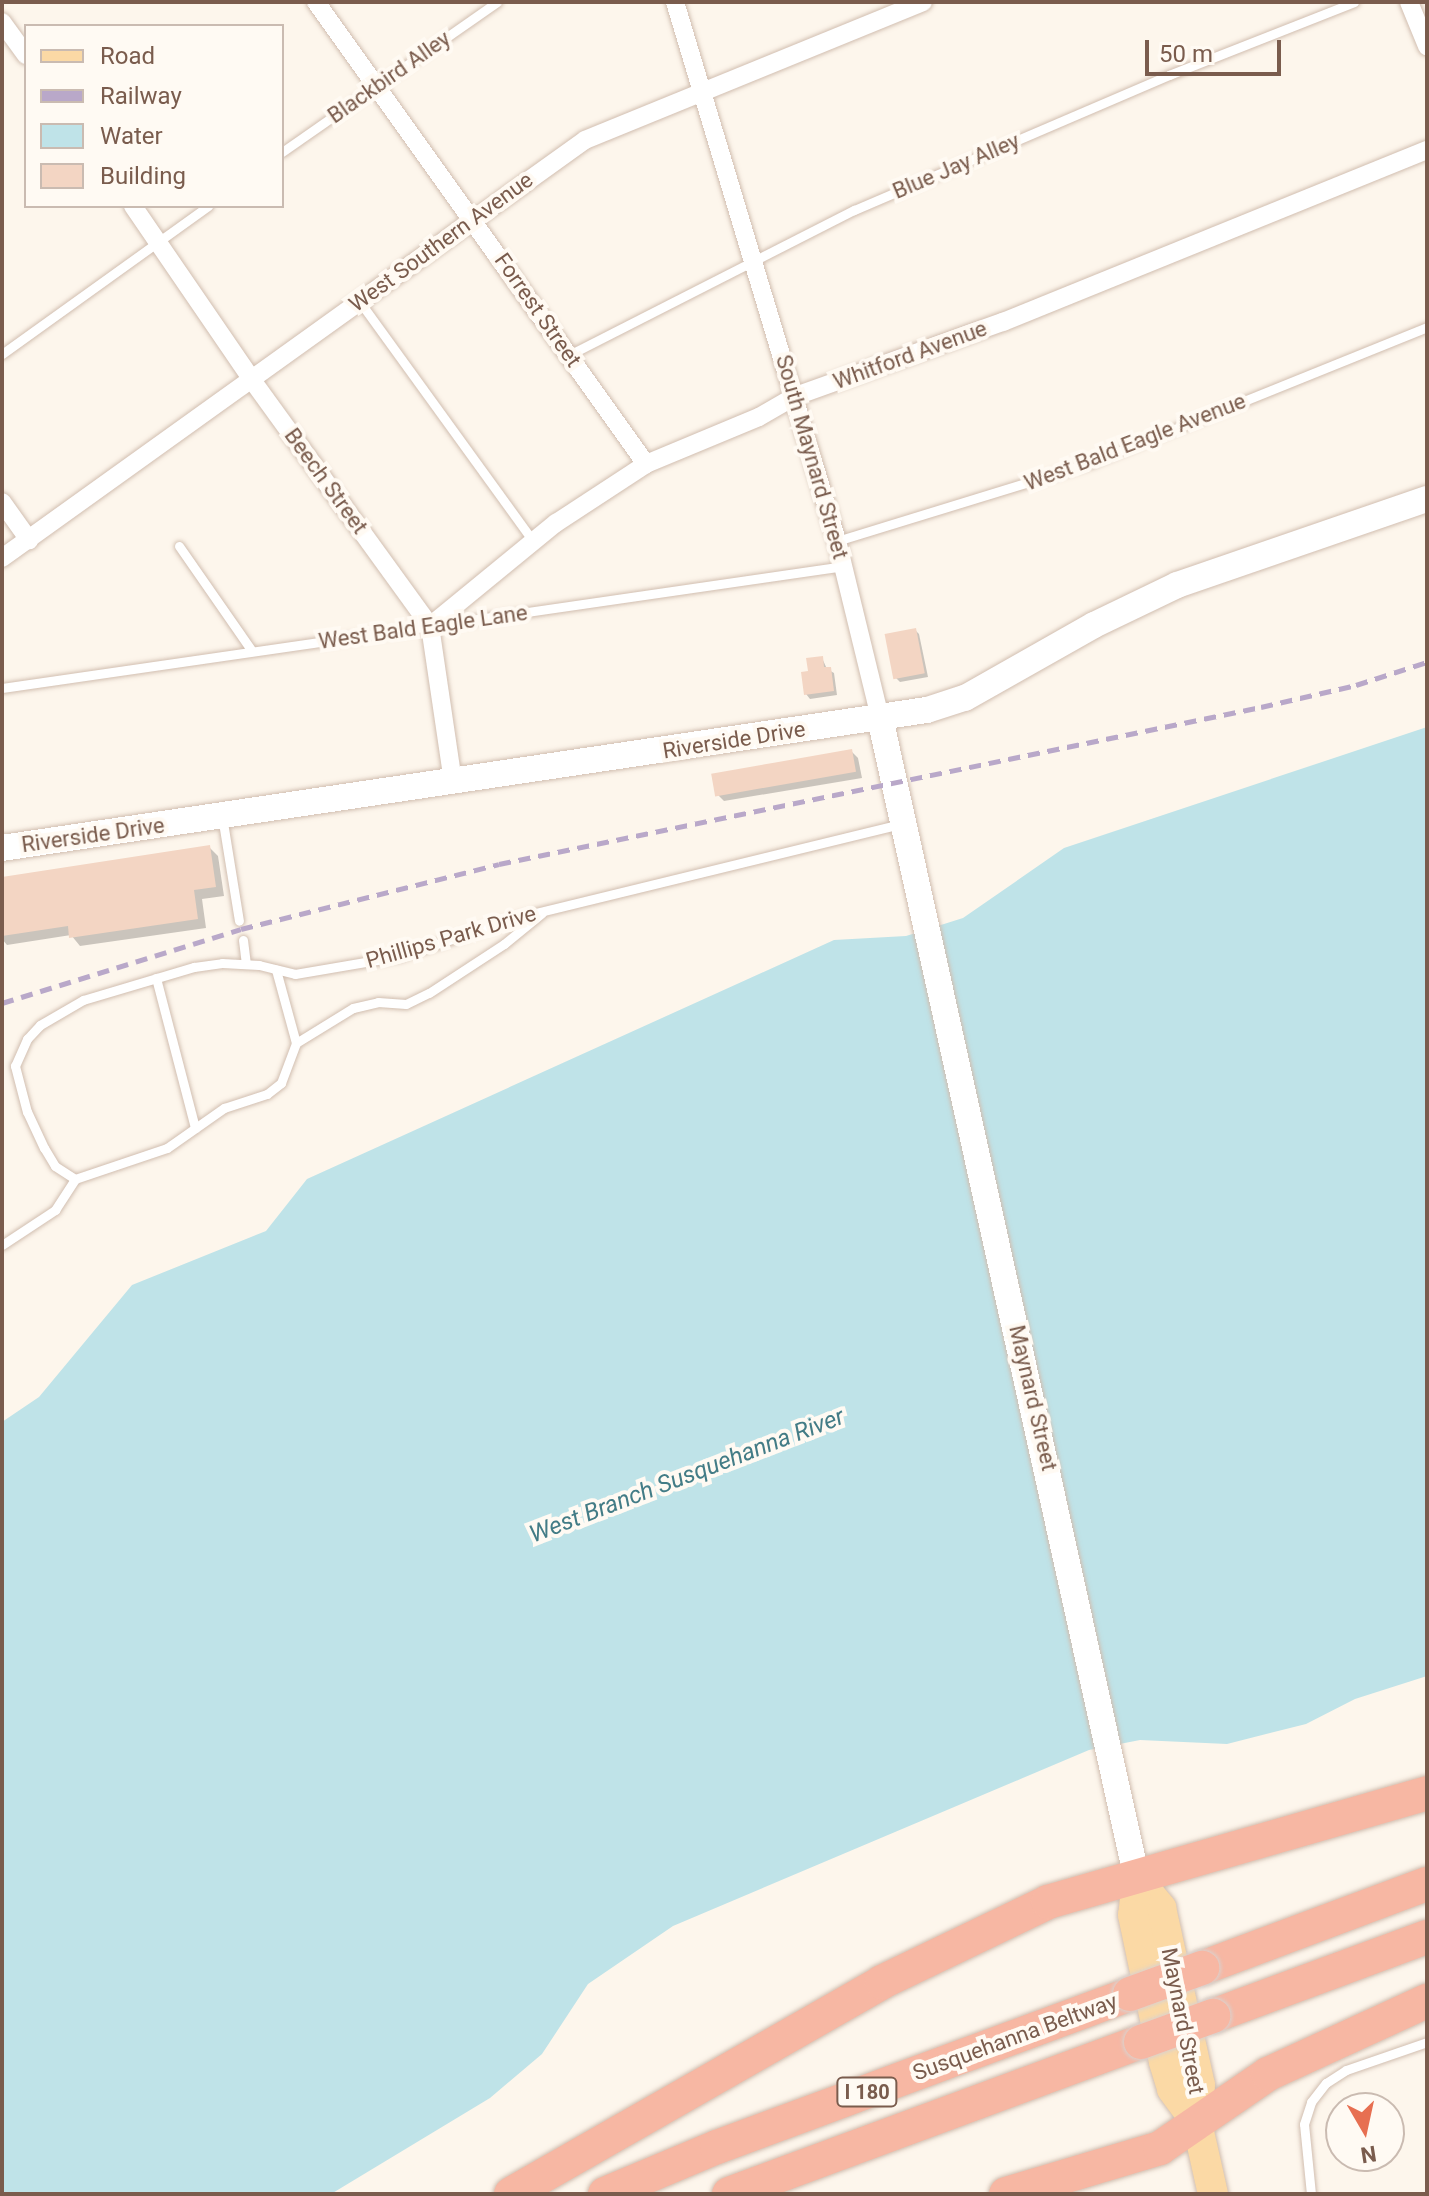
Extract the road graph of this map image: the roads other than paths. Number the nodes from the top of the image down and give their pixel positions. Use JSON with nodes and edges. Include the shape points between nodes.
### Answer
{"nodes":[{"id":1,"x":316,"y":2,"type":"edge"},
{"id":2,"x":497,"y":2,"type":"edge"},
{"id":3,"x":675,"y":2,"type":"edge"},
{"id":4,"x":923,"y":2,"type":"edge"},
{"id":5,"x":1354,"y":2,"type":"edge"},
{"id":6,"x":1409,"y":2,"type":"edge"},
{"id":7,"x":2,"y":22,"type":"edge"},
{"id":8,"x":1427,"y":46,"type":"edge"},
{"id":9,"x":24,"y":52,"type":"edge"},
{"id":10,"x":375,"y":84,"type":"junction"},
{"id":11,"x":701,"y":92,"type":"junction"},
{"id":12,"x":1427,"y":150,"type":"edge"},
{"id":13,"x":284,"y":151,"type":"edge"},
{"id":14,"x":134,"y":208,"type":"edge"},
{"id":15,"x":205,"y":208,"type":"edge"},
{"id":16,"x":473,"y":218,"type":"junction"},
{"id":17,"x":159,"y":242,"type":"junction"},
{"id":18,"x":755,"y":259,"type":"junction"},
{"id":19,"x":360,"y":302,"type":"junction"},
{"id":20,"x":1427,"y":327,"type":"edge"},
{"id":21,"x":2,"y":354,"type":"edge"},
{"id":22,"x":569,"y":355,"type":"junction"},
{"id":23,"x":252,"y":380,"type":"junction"},
{"id":24,"x":793,"y":397,"type":"junction"},
{"id":25,"x":646,"y":464,"type":"junction"},
{"id":26,"x":1427,"y":499,"type":"edge"},
{"id":27,"x":2,"y":502,"type":"edge"},
{"id":28,"x":29,"y":540,"type":"junction"},
{"id":29,"x":533,"y":541,"type":"junction"},
{"id":30,"x":837,"y":541,"type":"junction"},
{"id":31,"x":179,"y":546,"type":"dead end"},
{"id":32,"x":2,"y":558,"type":"edge"},
{"id":33,"x":844,"y":566,"type":"junction"},
{"id":34,"x":430,"y":626,"type":"junction"},
{"id":35,"x":252,"y":651,"type":"junction"},
{"id":36,"x":2,"y":688,"type":"edge"},
{"id":37,"x":880,"y":718,"type":"junction"},
{"id":38,"x":453,"y":782,"type":"junction"},
{"id":39,"x":222,"y":816,"type":"junction"},
{"id":40,"x":903,"y":823,"type":"junction"},
{"id":41,"x":2,"y":848,"type":"edge"},
{"id":42,"x":545,"y":910,"type":"junction"},
{"id":43,"x":925,"y":917,"type":"joint"},
{"id":44,"x":239,"y":921,"type":"dead end"},
{"id":45,"x":243,"y":940,"type":"dead end"},
{"id":46,"x":246,"y":964,"type":"junction"},
{"id":47,"x":276,"y":970,"type":"junction"},
{"id":48,"x":156,"y":978,"type":"junction"},
{"id":49,"x":296,"y":1043,"type":"junction"},
{"id":50,"x":195,"y":1128,"type":"junction"},
{"id":51,"x":75,"y":1179,"type":"junction"},
{"id":52,"x":2,"y":1245,"type":"edge"},
{"id":53,"x":1427,"y":1793,"type":"edge"},
{"id":54,"x":1137,"y":1879,"type":"junction"},
{"id":55,"x":1427,"y":1884,"type":"edge"},
{"id":56,"x":1427,"y":1937,"type":"edge"},
{"id":57,"x":1427,"y":2001,"type":"edge"},
{"id":58,"x":1427,"y":2042,"type":"edge"},
{"id":59,"x":1197,"y":2123,"type":"junction"},
{"id":60,"x":511,"y":2194,"type":"edge"},
{"id":61,"x":605,"y":2194,"type":"edge"},
{"id":62,"x":729,"y":2194,"type":"edge"},
{"id":63,"x":1006,"y":2194,"type":"edge"},
{"id":64,"x":1213,"y":2194,"type":"edge"},
{"id":65,"x":1311,"y":2194,"type":"edge"}],
"edges":[{"from":1,"to":10,"type":"street","name":"Forrest Street"},
{"from":2,"to":10,"type":"lane","name":"Blackbird Alley"},
{"from":3,"to":11,"type":"street","name":"South Maynard Street"},
{"from":4,"to":11,"type":"street","name":"West Southern Avenue"},
{"from":5,"to":18,"type":"lane","name":"Blue Jay Alley","via":[[944,170]]},
{"from":6,"to":8,"type":"street"},
{"from":7,"to":9,"type":"street"},
{"from":10,"to":13,"type":"lane","name":"Blackbird Alley"},
{"from":10,"to":16,"type":"street","name":"Forrest Street"},
{"from":11,"to":16,"type":"street","name":"West Southern Avenue","via":[[585,140]]},
{"from":11,"to":18,"type":"street","name":"South Maynard Street"},
{"from":12,"to":24,"type":"street","name":"Whitford Avenue","via":[[1003,322]]},
{"from":14,"to":17,"type":"street","name":"Beech Street"},
{"from":15,"to":17,"type":"lane"},
{"from":16,"to":19,"type":"street","name":"West Southern Avenue"},
{"from":16,"to":22,"type":"street","name":"Forrest Street"},
{"from":17,"to":21,"type":"lane"},
{"from":17,"to":23,"type":"street","name":"Beech Street"},
{"from":18,"to":22,"type":"lane","name":"Blue Jay Alley"},
{"from":18,"to":24,"type":"street","name":"South Maynard Street"},
{"from":19,"to":23,"type":"street","name":"West Southern Avenue"},
{"from":19,"to":29,"type":"lane"},
{"from":20,"to":30,"type":"lane","name":"West Bald Eagle Avenue","via":[[1093,462]]},
{"from":22,"to":25,"type":"street","name":"Forrest Street"},
{"from":23,"to":28,"type":"street","name":"West Southern Avenue"},
{"from":23,"to":34,"type":"street","name":"Beech Street"},
{"from":24,"to":25,"type":"street","name":"Whitford Avenue","via":[[759,417]]},
{"from":24,"to":30,"type":"street","name":"South Maynard Street"},
{"from":25,"to":29,"type":"street","name":"Whitford Avenue"},
{"from":26,"to":37,"type":"main road","name":"Riverside Drive","via":[[1177,585],[965,698]]},
{"from":27,"to":28,"type":"street"},
{"from":28,"to":32,"type":"street","name":"West Southern Avenue"},
{"from":29,"to":34,"type":"street","name":"Whitford Avenue"},
{"from":30,"to":33,"type":"street","name":"South Maynard Street"},
{"from":31,"to":35,"type":"lane"},
{"from":33,"to":34,"type":"lane","name":"West Bald Eagle Lane"},
{"from":33,"to":37,"type":"street","name":"South Maynard Street"},
{"from":34,"to":35,"type":"lane","name":"West Bald Eagle Lane"},
{"from":34,"to":38,"type":"street","name":"Beech Street"},
{"from":35,"to":36,"type":"lane","name":"West Bald Eagle Lane"},
{"from":37,"to":38,"type":"main road","name":"Riverside Drive"},
{"from":37,"to":40,"type":"main road","name":"South Maynard Street"},
{"from":38,"to":39,"type":"main road","name":"Riverside Drive"},
{"from":39,"to":41,"type":"main road","name":"Riverside Drive"},
{"from":39,"to":44,"type":"lane"},
{"from":40,"to":42,"type":"lane","name":"Phillips Park Drive"},
{"from":40,"to":43,"type":"main road","name":"South Maynard Street"},
{"from":42,"to":47,"type":"lane","name":"Phillips Park Drive","via":[[400,956],[314,973]]},
{"from":42,"to":49,"type":"lane","via":[[429,993],[406,1004],[378,1002],[353,1008]]},
{"from":43,"to":54,"type":"main road","name":"Maynard Street"},
{"from":45,"to":46,"type":"lane"},
{"from":46,"to":47,"type":"lane","name":"Phillips Park Drive"},
{"from":46,"to":48,"type":"lane","name":"Phillips Park Drive","via":[[222,963]]},
{"from":47,"to":49,"type":"lane"},
{"from":48,"to":50,"type":"lane"},
{"from":48,"to":51,"type":"lane","name":"Phillips Park Drive","via":[[68,1007],[40,1025],[18,1054],[16,1079],[27,1112],[55,1166]]},
{"from":49,"to":50,"type":"lane","via":[[281,1083],[267,1094],[224,1108]]},
{"from":50,"to":51,"type":"lane","via":[[167,1148]]},
{"from":51,"to":52,"type":"lane","via":[[55,1210]]},
{"from":53,"to":54,"type":"highway"},
{"from":54,"to":59,"type":"main road","name":"Maynard Street","via":[[1133,1915],[1164,2062],[1172,2089]]},
{"from":54,"to":60,"type":"highway","via":[[1048,1902],[934,1955]]},
{"from":55,"to":61,"type":"highway","name":"Susquehanna Beltway","number":"I 180","bridge":true,"via":[[717,2147]]},
{"from":56,"to":62,"type":"highway","number":"I 180","bridge":true},
{"from":57,"to":59,"type":"highway","via":[[1280,2067]]},
{"from":58,"to":65,"type":"lane","via":[[1346,2070],[1311,2102],[1304,2124]]},
{"from":59,"to":63,"type":"highway","via":[[1160,2148]]},
{"from":59,"to":64,"type":"main road","name":"Maynard Street"}]}
